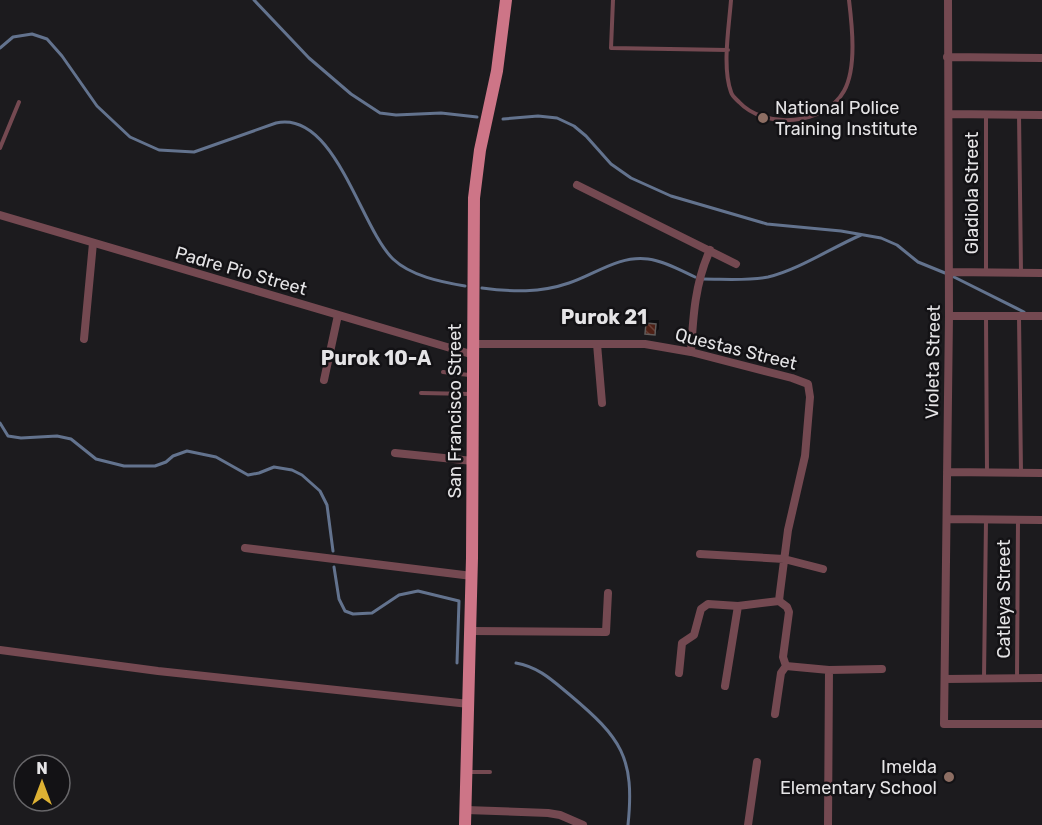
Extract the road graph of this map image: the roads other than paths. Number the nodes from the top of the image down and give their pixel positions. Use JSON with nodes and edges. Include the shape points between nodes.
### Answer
{"nodes":[{"id":1,"x":506,"y":0,"type":"edge"},
{"id":2,"x":613,"y":0,"type":"edge"},
{"id":3,"x":730,"y":0,"type":"edge"},
{"id":4,"x":849,"y":0,"type":"edge"},
{"id":5,"x":948,"y":0,"type":"edge"},
{"id":6,"x":728,"y":50,"type":"junction"},
{"id":7,"x":947,"y":57,"type":"junction"},
{"id":8,"x":1042,"y":58,"type":"edge"},
{"id":9,"x":19,"y":102,"type":"dead end"},
{"id":10,"x":949,"y":114,"type":"junction"},
{"id":11,"x":986,"y":114,"type":"junction"},
{"id":12,"x":1019,"y":114,"type":"junction"},
{"id":13,"x":1042,"y":115,"type":"edge"},
{"id":14,"x":0,"y":148,"type":"edge"},
{"id":15,"x":577,"y":185,"type":"dead end"},
{"id":16,"x":0,"y":215,"type":"edge"},
{"id":17,"x":93,"y":243,"type":"junction"},
{"id":18,"x":710,"y":250,"type":"junction"},
{"id":19,"x":736,"y":264,"type":"dead end"},
{"id":20,"x":949,"y":272,"type":"junction"},
{"id":21,"x":986,"y":272,"type":"junction"},
{"id":22,"x":1021,"y":273,"type":"junction"},
{"id":23,"x":1042,"y":273,"type":"edge"},
{"id":24,"x":338,"y":315,"type":"junction"},
{"id":25,"x":949,"y":316,"type":"junction"},
{"id":26,"x":986,"y":316,"type":"junction"},
{"id":27,"x":1019,"y":316,"type":"junction"},
{"id":28,"x":1042,"y":316,"type":"edge"},
{"id":29,"x":84,"y":339,"type":"dead end"},
{"id":30,"x":597,"y":344,"type":"junction"},
{"id":31,"x":474,"y":349,"type":"junction"},
{"id":32,"x":691,"y":352,"type":"junction"},
{"id":33,"x":443,"y":372,"type":"dead end"},
{"id":34,"x":473,"y":375,"type":"junction"},
{"id":35,"x":324,"y":380,"type":"dead end"},
{"id":36,"x":421,"y":393,"type":"dead end"},
{"id":37,"x":472,"y":394,"type":"junction"},
{"id":38,"x":602,"y":403,"type":"dead end"},
{"id":39,"x":395,"y":453,"type":"dead end"},
{"id":40,"x":472,"y":461,"type":"junction"},
{"id":41,"x":947,"y":472,"type":"junction"},
{"id":42,"x":987,"y":472,"type":"junction"},
{"id":43,"x":1021,"y":472,"type":"junction"},
{"id":44,"x":1042,"y":473,"type":"edge"},
{"id":45,"x":947,"y":519,"type":"junction"},
{"id":46,"x":986,"y":519,"type":"junction"},
{"id":47,"x":1018,"y":520,"type":"junction"},
{"id":48,"x":1042,"y":520,"type":"edge"},
{"id":49,"x":245,"y":548,"type":"dead end"},
{"id":50,"x":700,"y":554,"type":"dead end"},
{"id":51,"x":784,"y":559,"type":"junction"},
{"id":52,"x":823,"y":569,"type":"dead end"},
{"id":53,"x":472,"y":576,"type":"junction"},
{"id":54,"x":608,"y":593,"type":"dead end"},
{"id":55,"x":779,"y":601,"type":"junction"},
{"id":56,"x":738,"y":606,"type":"junction"},
{"id":57,"x":471,"y":631,"type":"junction"},
{"id":58,"x":0,"y":650,"type":"edge"},
{"id":59,"x":786,"y":666,"type":"junction"},
{"id":60,"x":882,"y":669,"type":"dead end"},
{"id":61,"x":829,"y":670,"type":"junction"},
{"id":62,"x":679,"y":673,"type":"dead end"},
{"id":63,"x":1042,"y":678,"type":"edge"},
{"id":64,"x":945,"y":679,"type":"junction"},
{"id":65,"x":984,"y":679,"type":"junction"},
{"id":66,"x":1017,"y":679,"type":"junction"},
{"id":67,"x":725,"y":686,"type":"dead end"},
{"id":68,"x":469,"y":704,"type":"junction"},
{"id":69,"x":775,"y":714,"type":"dead end"},
{"id":70,"x":1042,"y":724,"type":"edge"},
{"id":71,"x":757,"y":762,"type":"dead end"},
{"id":72,"x":467,"y":772,"type":"junction"},
{"id":73,"x":490,"y":772,"type":"dead end"},
{"id":74,"x":466,"y":810,"type":"junction"},
{"id":75,"x":465,"y":825,"type":"edge"},
{"id":76,"x":583,"y":825,"type":"edge"},
{"id":77,"x":748,"y":825,"type":"edge"},
{"id":78,"x":828,"y":825,"type":"edge"}],
"edges":[{"from":1,"to":31,"type":"main road","name":"San Francisco Street","via":[[475,177]]},
{"from":2,"to":6,"type":"lane","via":[[611,48]]},
{"from":3,"to":6,"type":"lane"},
{"from":4,"to":6,"type":"lane","via":[[850,79],[833,105],[822,112],[785,119],[762,117],[746,110],[731,94]]},
{"from":5,"to":7,"type":"street","name":"Violeta Street"},
{"from":7,"to":8,"type":"street"},
{"from":7,"to":10,"type":"street","name":"Violeta Street"},
{"from":9,"to":14,"type":"lane"},
{"from":10,"to":11,"type":"street"},
{"from":10,"to":20,"type":"street","name":"Violeta Street"},
{"from":11,"to":12,"type":"street"},
{"from":11,"to":21,"type":"lane","name":"Gladiola Street"},
{"from":12,"to":13,"type":"street"},
{"from":12,"to":22,"type":"lane"},
{"from":15,"to":18,"type":"street"},
{"from":16,"to":17,"type":"street","name":"Padre Pio Street"},
{"from":17,"to":24,"type":"street","name":"Padre Pio Street"},
{"from":17,"to":29,"type":"street"},
{"from":18,"to":19,"type":"street"},
{"from":18,"to":32,"type":"street","via":[[694,304]]},
{"from":20,"to":21,"type":"street"},
{"from":20,"to":25,"type":"street","name":"Violeta Street"},
{"from":21,"to":22,"type":"street"},
{"from":22,"to":23,"type":"street"},
{"from":24,"to":31,"type":"street","name":"Padre Pio Street"},
{"from":24,"to":35,"type":"street"},
{"from":25,"to":26,"type":"street"},
{"from":25,"to":41,"type":"street","name":"Violeta Street"},
{"from":26,"to":27,"type":"street"},
{"from":26,"to":42,"type":"lane"},
{"from":27,"to":28,"type":"street"},
{"from":27,"to":43,"type":"lane"},
{"from":30,"to":31,"type":"street","name":"Questas Street"},
{"from":30,"to":32,"type":"street","name":"Questas Street","via":[[645,344]]},
{"from":30,"to":38,"type":"street"},
{"from":31,"to":34,"type":"main road","name":"San Francisco Street"},
{"from":32,"to":51,"type":"street","name":"Questas Street","via":[[799,380],[809,387],[806,456]]},
{"from":33,"to":34,"type":"lane"},
{"from":34,"to":37,"type":"main road","name":"San Francisco Street"},
{"from":36,"to":37,"type":"lane"},
{"from":37,"to":40,"type":"main road","name":"San Francisco Street"},
{"from":39,"to":40,"type":"street"},
{"from":40,"to":53,"type":"main road","name":"San Francisco Street"},
{"from":41,"to":42,"type":"street"},
{"from":41,"to":45,"type":"street","name":"Violeta Street"},
{"from":42,"to":43,"type":"street"},
{"from":43,"to":44,"type":"street"},
{"from":45,"to":46,"type":"street"},
{"from":45,"to":64,"type":"street","name":"Violeta Street"},
{"from":46,"to":47,"type":"street"},
{"from":46,"to":65,"type":"lane"},
{"from":47,"to":48,"type":"street"},
{"from":47,"to":66,"type":"lane","name":"Catleya Street"},
{"from":49,"to":53,"type":"street"},
{"from":50,"to":51,"type":"street"},
{"from":51,"to":52,"type":"street"},
{"from":51,"to":55,"type":"street"},
{"from":53,"to":57,"type":"main road","name":"San Francisco Street"},
{"from":54,"to":57,"type":"street","via":[[606,632]]},
{"from":55,"to":56,"type":"street"},
{"from":55,"to":59,"type":"street","via":[[789,612],[783,657]]},
{"from":56,"to":62,"type":"street","via":[[708,604],[701,609],[694,635],[682,643]]},
{"from":56,"to":67,"type":"street"},
{"from":57,"to":68,"type":"main road","name":"San Francisco Street"},
{"from":58,"to":68,"type":"street"},
{"from":59,"to":61,"type":"street"},
{"from":59,"to":69,"type":"street"},
{"from":60,"to":61,"type":"street"},
{"from":61,"to":78,"type":"street"},
{"from":63,"to":66,"type":"street"},
{"from":64,"to":65,"type":"street"},
{"from":64,"to":70,"type":"street","name":"Violeta Street","via":[[944,724]]},
{"from":65,"to":66,"type":"street"},
{"from":68,"to":72,"type":"main road","name":"San Francisco Street"},
{"from":71,"to":77,"type":"street"},
{"from":72,"to":73,"type":"lane"},
{"from":72,"to":74,"type":"main road","name":"San Francisco Street"},
{"from":74,"to":75,"type":"main road","name":"San Francisco Street"},
{"from":74,"to":76,"type":"street","via":[[548,813]]}]}
